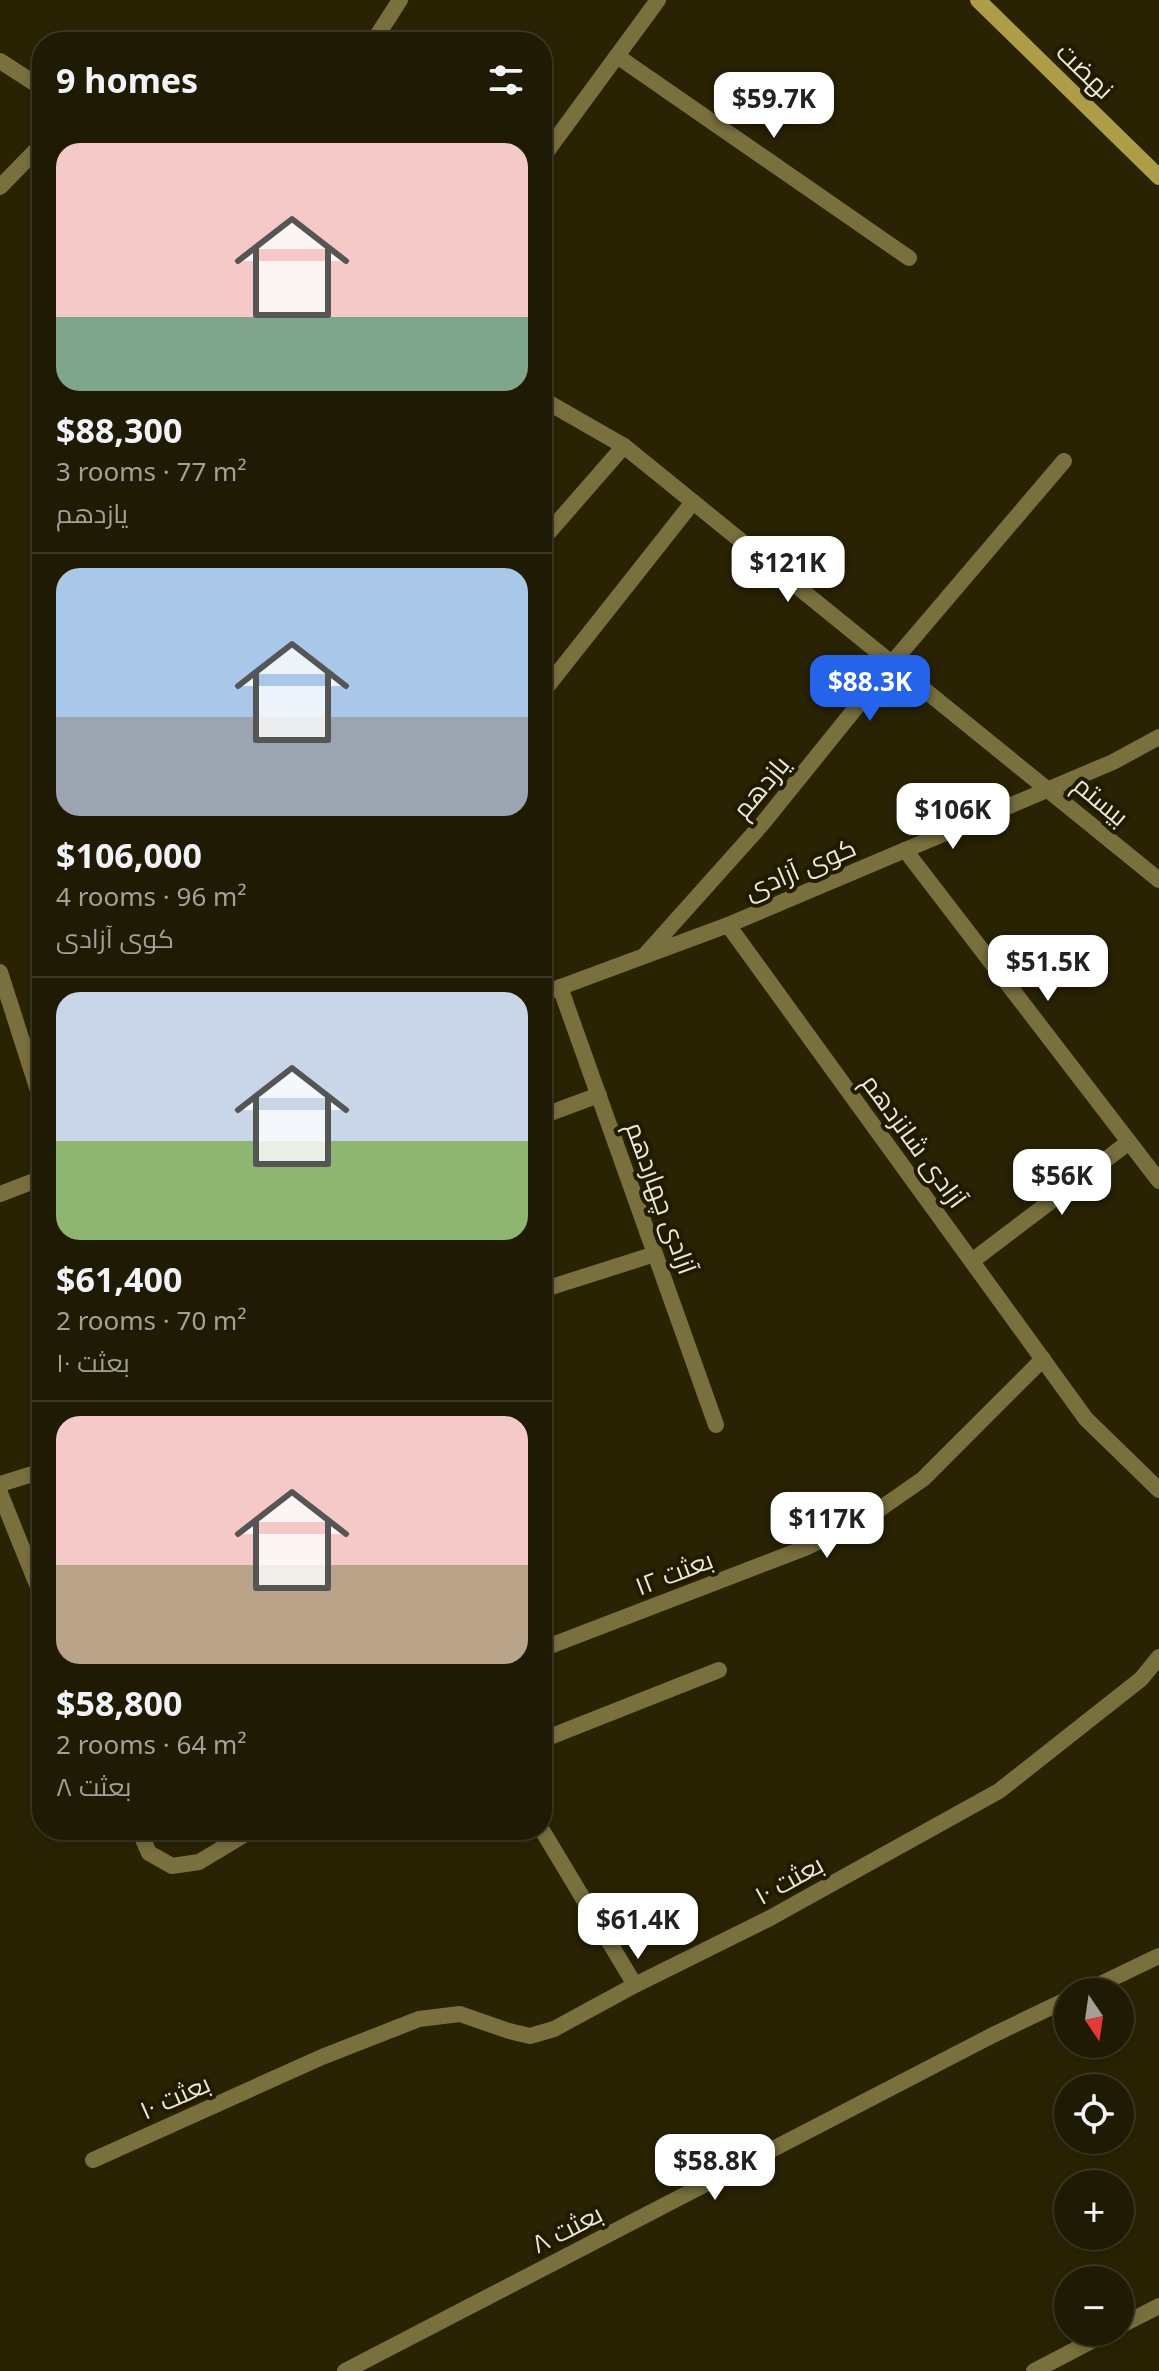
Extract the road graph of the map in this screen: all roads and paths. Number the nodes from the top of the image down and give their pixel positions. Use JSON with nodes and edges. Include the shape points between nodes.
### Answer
{"nodes":[{"id":1,"x":400,"y":0,"type":"edge"},
{"id":2,"x":658,"y":0,"type":"edge"},
{"id":3,"x":978,"y":0,"type":"edge"},
{"id":4,"x":379,"y":32,"type":"edge"},
{"id":5,"x":617,"y":56,"type":"junction"},
{"id":6,"x":0,"y":61,"type":"edge"},
{"id":7,"x":32,"y":82,"type":"edge"},
{"id":8,"x":552,"y":144,"type":"edge"},
{"id":9,"x":32,"y":154,"type":"edge"},
{"id":10,"x":1159,"y":177,"type":"edge"},
{"id":11,"x":0,"y":187,"type":"edge"},
{"id":12,"x":909,"y":258,"type":"dead end"},
{"id":13,"x":552,"y":405,"type":"edge"},
{"id":14,"x":624,"y":446,"type":"junction"},
{"id":15,"x":1064,"y":461,"type":"dead end"},
{"id":16,"x":693,"y":502,"type":"junction"},
{"id":17,"x":552,"y":529,"type":"edge"},
{"id":18,"x":892,"y":663,"type":"junction"},
{"id":19,"x":552,"y":680,"type":"edge"},
{"id":20,"x":1159,"y":737,"type":"edge"},
{"id":21,"x":1049,"y":789,"type":"junction"},
{"id":22,"x":905,"y":850,"type":"junction"},
{"id":23,"x":1159,"y":880,"type":"edge"},
{"id":24,"x":728,"y":925,"type":"junction"},
{"id":25,"x":644,"y":956,"type":"junction"},
{"id":26,"x":0,"y":972,"type":"edge"},
{"id":27,"x":560,"y":987,"type":"junction"},
{"id":28,"x":552,"y":990,"type":"edge"},
{"id":29,"x":32,"y":1072,"type":"edge"},
{"id":30,"x":599,"y":1095,"type":"junction"},
{"id":31,"x":552,"y":1112,"type":"edge"},
{"id":32,"x":1129,"y":1142,"type":"junction"},
{"id":33,"x":1159,"y":1181,"type":"edge"},
{"id":34,"x":32,"y":1182,"type":"edge"},
{"id":35,"x":0,"y":1194,"type":"edge"},
{"id":36,"x":655,"y":1254,"type":"junction"},
{"id":37,"x":972,"y":1261,"type":"junction"},
{"id":38,"x":552,"y":1287,"type":"edge"},
{"id":39,"x":1043,"y":1359,"type":"junction"},
{"id":40,"x":716,"y":1425,"type":"dead end"},
{"id":41,"x":32,"y":1474,"type":"edge"},
{"id":42,"x":0,"y":1484,"type":"edge"},
{"id":43,"x":1159,"y":1490,"type":"edge"},
{"id":44,"x":0,"y":1493,"type":"edge"},
{"id":45,"x":32,"y":1572,"type":"edge"},
{"id":46,"x":552,"y":1645,"type":"edge"},
{"id":47,"x":1159,"y":1657,"type":"edge"},
{"id":48,"x":719,"y":1670,"type":"dead end"},
{"id":49,"x":552,"y":1736,"type":"edge"},
{"id":50,"x":143,"y":1840,"type":"edge"},
{"id":51,"x":235,"y":1840,"type":"edge"},
{"id":52,"x":548,"y":1840,"type":"edge"},
{"id":53,"x":1159,"y":1956,"type":"edge"},
{"id":54,"x":1113,"y":1978,"type":"edge"},
{"id":55,"x":635,"y":1985,"type":"junction"},
{"id":56,"x":1054,"y":2006,"type":"edge"},
{"id":57,"x":93,"y":2160,"type":"dead end"},
{"id":58,"x":1159,"y":2306,"type":"edge"},
{"id":59,"x":1134,"y":2319,"type":"edge"},
{"id":60,"x":1082,"y":2346,"type":"edge"},
{"id":61,"x":345,"y":2371,"type":"edge"},
{"id":62,"x":1034,"y":2371,"type":"edge"}],
"edges":[{"from":1,"to":4,"type":"street"},
{"from":2,"to":5,"type":"street"},
{"from":3,"to":10,"type":"main road","name":"نهضت"},
{"from":5,"to":8,"type":"street"},
{"from":5,"to":12,"type":"street"},
{"from":6,"to":7,"type":"street"},
{"from":9,"to":11,"type":"street"},
{"from":13,"to":14,"type":"street","name":"بیستم"},
{"from":14,"to":16,"type":"street","name":"بیستم"},
{"from":14,"to":17,"type":"street"},
{"from":15,"to":18,"type":"street","name":"یازدهم"},
{"from":16,"to":18,"type":"street","name":"بیستم"},
{"from":16,"to":19,"type":"street"},
{"from":18,"to":21,"type":"street","name":"بیستم"},
{"from":18,"to":25,"type":"street","name":"یازدهم","via":[[763,823]]},
{"from":20,"to":21,"type":"street","name":"کوی آزادی"},
{"from":21,"to":22,"type":"street","name":"کوی آزادی"},
{"from":21,"to":23,"type":"street","name":"بیستم"},
{"from":22,"to":24,"type":"street","name":"کوی آزادی"},
{"from":22,"to":32,"type":"street"},
{"from":24,"to":25,"type":"street","name":"کوی آزادی"},
{"from":24,"to":37,"type":"street","name":"آزادی شانزدهم"},
{"from":25,"to":27,"type":"street","name":"کوی آزادی"},
{"from":26,"to":29,"type":"street"},
{"from":27,"to":28,"type":"street","name":"کوی آزادی"},
{"from":27,"to":30,"type":"street","name":"آزادی چهاردهم"},
{"from":30,"to":31,"type":"street"},
{"from":30,"to":36,"type":"street","name":"آزادی چهاردهم"},
{"from":32,"to":33,"type":"street"},
{"from":32,"to":37,"type":"street"},
{"from":34,"to":35,"type":"street"},
{"from":36,"to":38,"type":"street"},
{"from":36,"to":40,"type":"street","name":"آزادی چهاردهم"},
{"from":37,"to":39,"type":"street","name":"آزادی شانزدهم"},
{"from":39,"to":43,"type":"street","name":"آزادی شانزدهم","via":[[1086,1419]]},
{"from":39,"to":46,"type":"street","name":"بعثت ۱۲","via":[[923,1479],[861,1522]]},
{"from":41,"to":42,"type":"street"},
{"from":44,"to":45,"type":"street"},
{"from":47,"to":55,"type":"street","name":"بعثت ۱۰","via":[[1141,1679],[999,1791],[770,1918]]},
{"from":48,"to":49,"type":"street"},
{"from":50,"to":51,"type":"street","via":[[149,1853],[172,1866],[199,1862]]},
{"from":52,"to":55,"type":"street"},
{"from":53,"to":54,"type":"street"},
{"from":55,"to":57,"type":"street","name":"بعثت ۱۰","via":[[554,2029],[530,2036],[460,2014],[419,2019]]},
{"from":56,"to":61,"type":"street","name":"بعثت ٨"},
{"from":58,"to":59,"type":"street"},
{"from":60,"to":62,"type":"street"}]}
